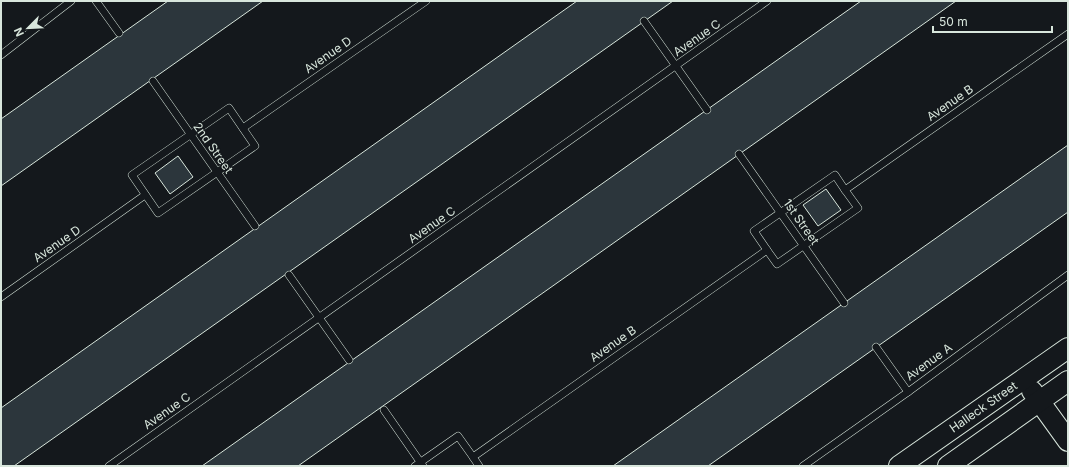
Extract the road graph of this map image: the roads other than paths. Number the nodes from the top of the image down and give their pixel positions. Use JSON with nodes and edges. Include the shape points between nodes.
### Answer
{"nodes":[{"id":1,"x":71,"y":1,"type":"edge"},
{"id":2,"x":96,"y":1,"type":"edge"},
{"id":3,"x":426,"y":1,"type":"edge"},
{"id":4,"x":767,"y":1,"type":"edge"},
{"id":5,"x":644,"y":21,"type":"dead end"},
{"id":6,"x":119,"y":33,"type":"dead end"},
{"id":7,"x":1068,"y":34,"type":"edge"},
{"id":8,"x":1,"y":55,"type":"edge"},
{"id":9,"x":676,"y":66,"type":"junction"},
{"id":10,"x":153,"y":82,"type":"dead end"},
{"id":11,"x":707,"y":110,"type":"dead end"},
{"id":12,"x":243,"y":128,"type":"junction"},
{"id":13,"x":190,"y":135,"type":"junction"},
{"id":14,"x":739,"y":154,"type":"dead end"},
{"id":15,"x":217,"y":173,"type":"junction"},
{"id":16,"x":845,"y":190,"type":"junction"},
{"id":17,"x":145,"y":194,"type":"junction"},
{"id":18,"x":780,"y":213,"type":"junction"},
{"id":19,"x":255,"y":226,"type":"dead end"},
{"id":20,"x":804,"y":246,"type":"junction"},
{"id":21,"x":767,"y":250,"type":"junction"},
{"id":22,"x":289,"y":275,"type":"dead end"},
{"id":23,"x":1068,"y":275,"type":"edge"},
{"id":24,"x":1,"y":298,"type":"edge"},
{"id":25,"x":844,"y":303,"type":"dead end"},
{"id":26,"x":320,"y":317,"type":"junction"},
{"id":27,"x":876,"y":348,"type":"dead end"},
{"id":28,"x":1068,"y":348,"type":"edge"},
{"id":29,"x":349,"y":360,"type":"dead end"},
{"id":30,"x":1024,"y":379,"type":"junction"},
{"id":31,"x":1068,"y":381,"type":"edge"},
{"id":32,"x":908,"y":392,"type":"junction"},
{"id":33,"x":1040,"y":402,"type":"junction"},
{"id":34,"x":384,"y":410,"type":"dead end"},
{"id":35,"x":1068,"y":441,"type":"edge"},
{"id":36,"x":473,"y":457,"type":"junction"},
{"id":37,"x":419,"y":465,"type":"edge"},
{"id":38,"x":109,"y":466,"type":"edge"},
{"id":39,"x":479,"y":466,"type":"edge"},
{"id":40,"x":803,"y":466,"type":"edge"},
{"id":41,"x":899,"y":466,"type":"edge"},
{"id":42,"x":948,"y":466,"type":"edge"}],
"edges":[{"from":1,"to":8,"type":"lane"},
{"from":2,"to":6,"type":"lane"},
{"from":3,"to":12,"type":"lane","name":"Avenue D"},
{"from":4,"to":9,"type":"lane","name":"Avenue C"},
{"from":5,"to":9,"type":"lane"},
{"from":7,"to":16,"type":"lane","name":"Avenue B"},
{"from":9,"to":11,"type":"lane"},
{"from":9,"to":26,"type":"lane","name":"Avenue C"},
{"from":10,"to":13,"type":"lane","name":"2nd Street"},
{"from":12,"to":13,"type":"lane","via":[[229,108]]},
{"from":12,"to":15,"type":"lane","via":[[255,146]]},
{"from":13,"to":15,"type":"lane","name":"2nd Street"},
{"from":13,"to":17,"type":"lane","via":[[132,175]]},
{"from":14,"to":18,"type":"lane","name":"1st Street"},
{"from":15,"to":17,"type":"lane","via":[[158,213]]},
{"from":15,"to":19,"type":"lane","name":"2nd Street"},
{"from":16,"to":18,"type":"lane","via":[[835,175]]},
{"from":16,"to":20,"type":"lane","via":[[858,208]]},
{"from":17,"to":24,"type":"lane","name":"Avenue D"},
{"from":18,"to":20,"type":"lane","name":"1st Street"},
{"from":18,"to":21,"type":"lane","via":[[754,231]]},
{"from":20,"to":21,"type":"lane","via":[[777,264]]},
{"from":20,"to":25,"type":"lane","name":"1st Street"},
{"from":21,"to":36,"type":"lane","name":"Avenue B"},
{"from":22,"to":26,"type":"lane"},
{"from":23,"to":32,"type":"lane","name":"Avenue A"},
{"from":26,"to":29,"type":"lane"},
{"from":26,"to":38,"type":"lane","name":"Avenue C"},
{"from":27,"to":32,"type":"lane"},
{"from":28,"to":30,"type":"main road","name":"Halleck Street"},
{"from":30,"to":33,"type":"main road"},
{"from":30,"to":41,"type":"main road","name":"Halleck Street"},
{"from":31,"to":33,"type":"main road"},
{"from":32,"to":40,"type":"lane","name":"Avenue A"},
{"from":33,"to":35,"type":"main road"},
{"from":33,"to":42,"type":"main road"},
{"from":34,"to":37,"type":"lane"},
{"from":36,"to":37,"type":"lane","via":[[458,436]]},
{"from":36,"to":39,"type":"lane"}]}
